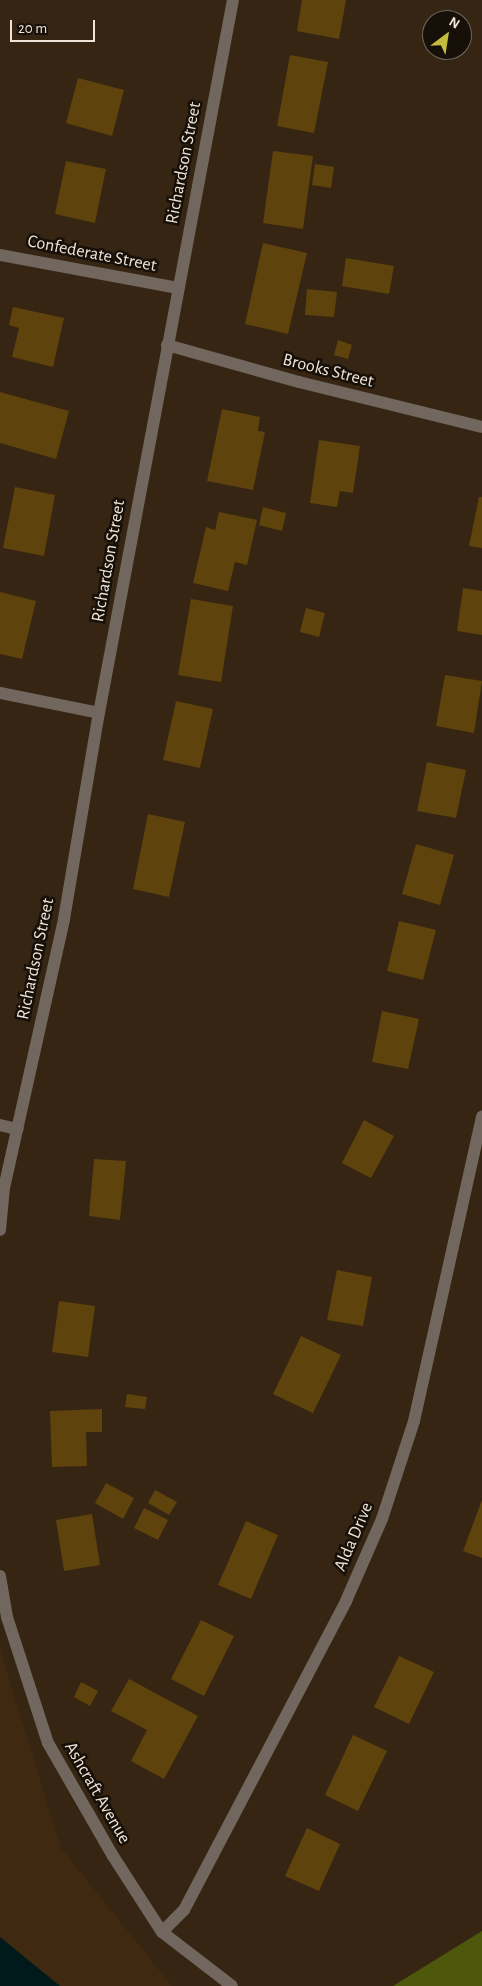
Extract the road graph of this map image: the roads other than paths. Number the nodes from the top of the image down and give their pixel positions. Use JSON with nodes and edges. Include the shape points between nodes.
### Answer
{"nodes":[{"id":1,"x":233,"y":0,"type":"edge"},
{"id":2,"x":0,"y":255,"type":"edge"},
{"id":3,"x":178,"y":288,"type":"junction"},
{"id":4,"x":167,"y":345,"type":"junction"},
{"id":5,"x":482,"y":427,"type":"edge"},
{"id":6,"x":0,"y":693,"type":"edge"},
{"id":7,"x":99,"y":713,"type":"junction"},
{"id":8,"x":482,"y":1117,"type":"edge"},
{"id":9,"x":0,"y":1125,"type":"edge"},
{"id":10,"x":18,"y":1129,"type":"junction"},
{"id":11,"x":0,"y":1230,"type":"edge"},
{"id":12,"x":0,"y":1576,"type":"edge"},
{"id":13,"x":162,"y":1932,"type":"junction"},
{"id":14,"x":232,"y":1986,"type":"edge"}],
"edges":[{"from":1,"to":3,"type":"street","name":"Richardson Street"},
{"from":2,"to":3,"type":"street","name":"Confederate Street"},
{"from":3,"to":4,"type":"street","name":"Richardson Street"},
{"from":4,"to":5,"type":"street","name":"Brooks Street","via":[[298,382]]},
{"from":4,"to":7,"type":"street","name":"Richardson Street"},
{"from":6,"to":7,"type":"street"},
{"from":7,"to":10,"type":"street","name":"Richardson Street","via":[[64,919]]},
{"from":8,"to":13,"type":"street","name":"Alda Drive","via":[[414,1421],[382,1519],[346,1601],[184,1910]]},
{"from":9,"to":10,"type":"street"},
{"from":10,"to":11,"type":"street","via":[[4,1188]]},
{"from":12,"to":13,"type":"street","name":"Ashcraft Avenue","via":[[7,1617],[48,1743],[113,1856]]},
{"from":13,"to":14,"type":"street","name":"Ashcraft Avenue"}]}
